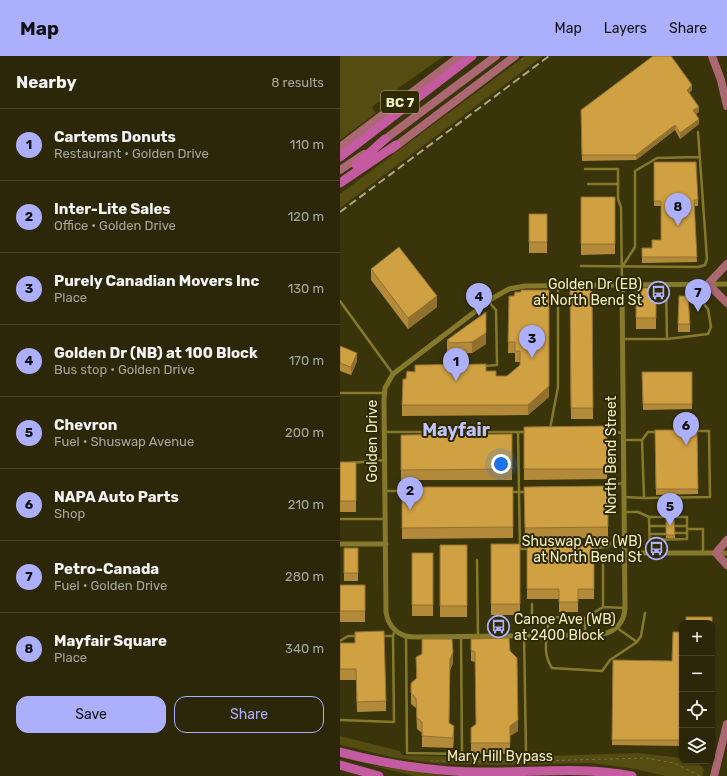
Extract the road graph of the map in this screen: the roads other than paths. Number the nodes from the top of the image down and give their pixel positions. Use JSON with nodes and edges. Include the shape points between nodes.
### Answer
{"nodes":[{"id":1,"x":460,"y":56,"type":"edge"},
{"id":2,"x":472,"y":56,"type":"edge"},
{"id":3,"x":496,"y":56,"type":"edge"},
{"id":4,"x":515,"y":56,"type":"edge"},
{"id":5,"x":712,"y":56,"type":"edge"},
{"id":6,"x":727,"y":106,"type":"edge"},
{"id":7,"x":698,"y":132,"type":"dead end"},
{"id":8,"x":386,"y":139,"type":"junction"},
{"id":9,"x":396,"y":145,"type":"junction"},
{"id":10,"x":340,"y":147,"type":"edge"},
{"id":11,"x":340,"y":157,"type":"edge"},
{"id":12,"x":700,"y":157,"type":"junction"},
{"id":13,"x":585,"y":169,"type":"dead end"},
{"id":14,"x":340,"y":170,"type":"edge"},
{"id":15,"x":340,"y":176,"type":"edge"},
{"id":16,"x":340,"y":183,"type":"edge"},
{"id":17,"x":588,"y":184,"type":"dead end"},
{"id":18,"x":618,"y":184,"type":"junction"},
{"id":19,"x":340,"y":188,"type":"edge"},
{"id":20,"x":618,"y":199,"type":"junction"},
{"id":21,"x":613,"y":203,"type":"edge"},
{"id":22,"x":727,"y":264,"type":"edge"},
{"id":23,"x":582,"y":266,"type":"dead end"},
{"id":24,"x":622,"y":268,"type":"junction"},
{"id":25,"x":699,"y":284,"type":"junction"},
{"id":26,"x":708,"y":284,"type":"junction"},
{"id":27,"x":727,"y":284,"type":"edge"},
{"id":28,"x":622,"y":285,"type":"junction"},
{"id":29,"x":666,"y":285,"type":"junction"},
{"id":30,"x":558,"y":286,"type":"junction"},
{"id":31,"x":340,"y":301,"type":"edge"},
{"id":32,"x":488,"y":301,"type":"junction"},
{"id":33,"x":727,"y":302,"type":"edge"},
{"id":34,"x":622,"y":339,"type":"junction"},
{"id":35,"x":667,"y":339,"type":"junction"},
{"id":36,"x":481,"y":366,"type":"edge"},
{"id":37,"x":393,"y":374,"type":"junction"},
{"id":38,"x":340,"y":393,"type":"edge"},
{"id":39,"x":384,"y":393,"type":"junction"},
{"id":40,"x":556,"y":431,"type":"edge"},
{"id":41,"x":599,"y":431,"type":"edge"},
{"id":42,"x":694,"y":431,"type":"edge"},
{"id":43,"x":384,"y":432,"type":"junction"},
{"id":44,"x":518,"y":432,"type":"junction"},
{"id":45,"x":534,"y":432,"type":"edge"},
{"id":46,"x":663,"y":432,"type":"edge"},
{"id":47,"x":623,"y":433,"type":"junction"},
{"id":48,"x":623,"y":440,"type":"junction"},
{"id":49,"x":642,"y":440,"type":"junction"},
{"id":50,"x":384,"y":460,"type":"junction"},
{"id":51,"x":340,"y":464,"type":"edge"},
{"id":52,"x":624,"y":483,"type":"junction"},
{"id":53,"x":605,"y":490,"type":"edge"},
{"id":54,"x":384,"y":491,"type":"junction"},
{"id":55,"x":410,"y":491,"type":"edge"},
{"id":56,"x":505,"y":492,"type":"edge"},
{"id":57,"x":520,"y":492,"type":"junction"},
{"id":58,"x":535,"y":492,"type":"edge"},
{"id":59,"x":624,"y":497,"type":"junction"},
{"id":60,"x":644,"y":498,"type":"junction"},
{"id":61,"x":624,"y":512,"type":"junction"},
{"id":62,"x":650,"y":517,"type":"junction"},
{"id":63,"x":385,"y":518,"type":"junction"},
{"id":64,"x":340,"y":519,"type":"edge"},
{"id":65,"x":650,"y":526,"type":"junction"},
{"id":66,"x":666,"y":526,"type":"edge"},
{"id":67,"x":674,"y":526,"type":"edge"},
{"id":68,"x":687,"y":527,"type":"junction"},
{"id":69,"x":687,"y":533,"type":"junction"},
{"id":70,"x":650,"y":534,"type":"junction"},
{"id":71,"x":666,"y":534,"type":"edge"},
{"id":72,"x":674,"y":534,"type":"edge"},
{"id":73,"x":650,"y":540,"type":"junction"},
{"id":74,"x":727,"y":540,"type":"edge"},
{"id":75,"x":624,"y":542,"type":"junction"},
{"id":76,"x":340,"y":544,"type":"edge"},
{"id":77,"x":386,"y":544,"type":"junction"},
{"id":78,"x":591,"y":548,"type":"edge"},
{"id":79,"x":536,"y":549,"type":"edge"},
{"id":80,"x":624,"y":553,"type":"junction"},
{"id":81,"x":650,"y":553,"type":"junction"},
{"id":82,"x":703,"y":553,"type":"junction"},
{"id":83,"x":716,"y":553,"type":"junction"},
{"id":84,"x":727,"y":553,"type":"edge"},
{"id":85,"x":477,"y":560,"type":"dead end"},
{"id":86,"x":603,"y":560,"type":"dead end"},
{"id":87,"x":727,"y":564,"type":"edge"},
{"id":88,"x":532,"y":604,"type":"dead end"},
{"id":89,"x":603,"y":607,"type":"junction"},
{"id":90,"x":625,"y":608,"type":"junction"},
{"id":91,"x":645,"y":613,"type":"dead end"},
{"id":92,"x":549,"y":618,"type":"junction"},
{"id":93,"x":585,"y":618,"type":"junction"},
{"id":94,"x":616,"y":628,"type":"junction"},
{"id":95,"x":395,"y":630,"type":"junction"},
{"id":96,"x":524,"y":635,"type":"junction"},
{"id":97,"x":586,"y":635,"type":"junction"},
{"id":98,"x":363,"y":636,"type":"edge"},
{"id":99,"x":378,"y":636,"type":"edge"},
{"id":100,"x":393,"y":636,"type":"junction"},
{"id":101,"x":406,"y":636,"type":"junction"},
{"id":102,"x":461,"y":636,"type":"junction"},
{"id":103,"x":478,"y":636,"type":"junction"},
{"id":104,"x":546,"y":636,"type":"junction"},
{"id":105,"x":340,"y":641,"type":"edge"},
{"id":106,"x":637,"y":642,"type":"junction"},
{"id":107,"x":340,"y":720,"type":"edge"},
{"id":108,"x":727,"y":724,"type":"edge"},
{"id":109,"x":340,"y":751,"type":"edge"},
{"id":110,"x":526,"y":752,"type":"dead end"},
{"id":111,"x":340,"y":767,"type":"edge"},
{"id":112,"x":379,"y":776,"type":"edge"},
{"id":113,"x":632,"y":776,"type":"edge"},
{"id":114,"x":714,"y":776,"type":"edge"}],
"edges":[{"from":1,"to":10,"type":"main road","number":"BC 7"},
{"from":2,"to":11,"type":"highway"},
{"from":3,"to":8,"type":"main road","number":"BC 7"},
{"from":4,"to":9,"type":"main road"},
{"from":5,"to":6,"type":"main road"},
{"from":7,"to":12,"type":"lane"},
{"from":8,"to":14,"type":"main road","number":"BC 7"},
{"from":8,"to":15,"type":"highway"},
{"from":9,"to":16,"type":"highway"},
{"from":9,"to":19,"type":"main road"},
{"from":12,"to":24,"type":"lane","via":[[657,158],[635,171],[634,247]]},
{"from":12,"to":24,"type":"lane","via":[[707,259],[705,265]]},
{"from":13,"to":18,"type":"lane","via":[[618,169]]},
{"from":17,"to":18,"type":"lane"},
{"from":18,"to":20,"type":"lane"},
{"from":20,"to":21,"type":"lane"},
{"from":20,"to":24,"type":"lane","via":[[621,207]]},
{"from":22,"to":26,"type":"main road"},
{"from":23,"to":24,"type":"lane"},
{"from":24,"to":28,"type":"lane"},
{"from":25,"to":26,"type":"street","name":"Golden Drive"},
{"from":25,"to":29,"type":"street","name":"Golden Drive"},
{"from":25,"to":35,"type":"lane","via":[[699,298],[708,310],[711,327],[708,334]]},
{"from":26,"to":27,"type":"street","name":"Golden Drive"},
{"from":26,"to":33,"type":"main road"},
{"from":28,"to":29,"type":"street","name":"Golden Drive"},
{"from":28,"to":30,"type":"street","name":"Golden Drive"},
{"from":28,"to":34,"type":"street","name":"North Bend Street"},
{"from":29,"to":35,"type":"lane"},
{"from":30,"to":32,"type":"street","name":"Golden Drive","via":[[514,288]]},
{"from":30,"to":40,"type":"lane","via":[[558,387],[549,432]]},
{"from":31,"to":37,"type":"lane"},
{"from":32,"to":36,"type":"lane","via":[[496,310],[497,365]]},
{"from":32,"to":37,"type":"street","name":"Golden Drive"},
{"from":34,"to":35,"type":"lane"},
{"from":34,"to":47,"type":"street","name":"North Bend Street"},
{"from":37,"to":39,"type":"street","name":"Golden Drive"},
{"from":38,"to":39,"type":"lane"},
{"from":39,"to":43,"type":"street","name":"Golden Drive"},
{"from":41,"to":47,"type":"lane"},
{"from":42,"to":60,"type":"lane","via":[[709,431],[710,497]]},
{"from":43,"to":44,"type":"lane"},
{"from":43,"to":50,"type":"street","name":"Golden Drive"},
{"from":44,"to":45,"type":"lane"},
{"from":44,"to":57,"type":"lane"},
{"from":46,"to":49,"type":"lane","via":[[648,432]]},
{"from":47,"to":48,"type":"street","name":"North Bend Street"},
{"from":48,"to":49,"type":"lane"},
{"from":48,"to":52,"type":"street","name":"North Bend Street"},
{"from":49,"to":60,"type":"lane"},
{"from":50,"to":51,"type":"lane"},
{"from":50,"to":54,"type":"street","name":"Golden Drive"},
{"from":52,"to":53,"type":"lane","via":[[612,485]]},
{"from":52,"to":59,"type":"street","name":"North Bend Street"},
{"from":54,"to":55,"type":"lane"},
{"from":54,"to":63,"type":"street","name":"Golden Drive"},
{"from":56,"to":57,"type":"lane"},
{"from":57,"to":58,"type":"lane"},
{"from":57,"to":79,"type":"lane","via":[[520,549]]},
{"from":59,"to":60,"type":"lane"},
{"from":59,"to":61,"type":"street","name":"North Bend Street"},
{"from":61,"to":62,"type":"lane","via":[[638,512]]},
{"from":61,"to":75,"type":"street","name":"North Bend Street"},
{"from":62,"to":65,"type":"lane"},
{"from":62,"to":68,"type":"lane","via":[[687,517]]},
{"from":63,"to":64,"type":"lane"},
{"from":63,"to":77,"type":"street","name":"Golden Drive"},
{"from":65,"to":66,"type":"lane"},
{"from":65,"to":70,"type":"lane"},
{"from":67,"to":68,"type":"lane"},
{"from":68,"to":69,"type":"lane"},
{"from":68,"to":82,"type":"lane","via":[[703,529]]},
{"from":69,"to":72,"type":"lane"},
{"from":69,"to":73,"type":"lane","via":[[687,539]]},
{"from":70,"to":71,"type":"lane"},
{"from":70,"to":73,"type":"lane"},
{"from":73,"to":81,"type":"lane"},
{"from":74,"to":83,"type":"main road"},
{"from":75,"to":78,"type":"lane","via":[[612,542],[607,547]]},
{"from":75,"to":80,"type":"street","name":"North Bend Street"},
{"from":76,"to":77,"type":"street"},
{"from":77,"to":95,"type":"street","name":"Golden Drive","via":[[386,612],[388,621]]},
{"from":80,"to":81,"type":"street"},
{"from":80,"to":90,"type":"street","name":"North Bend Street"},
{"from":81,"to":82,"type":"street"},
{"from":82,"to":83,"type":"street"},
{"from":83,"to":84,"type":"street"},
{"from":83,"to":87,"type":"main road"},
{"from":85,"to":103,"type":"lane"},
{"from":86,"to":89,"type":"lane"},
{"from":88,"to":92,"type":"lane","via":[[532,617]]},
{"from":89,"to":90,"type":"lane"},
{"from":89,"to":93,"type":"lane"},
{"from":90,"to":94,"type":"street","name":"North Bend Street","via":[[621,623]]},
{"from":91,"to":106,"type":"lane","via":[[641,636]]},
{"from":92,"to":93,"type":"lane"},
{"from":92,"to":104,"type":"lane"},
{"from":93,"to":97,"type":"lane"},
{"from":94,"to":97,"type":"street","via":[[605,634]]},
{"from":94,"to":106,"type":"lane"},
{"from":95,"to":100,"type":"lane"},
{"from":95,"to":101,"type":"street"},
{"from":96,"to":103,"type":"street"},
{"from":96,"to":104,"type":"street"},
{"from":96,"to":110,"type":"lane"},
{"from":97,"to":104,"type":"street"},
{"from":98,"to":105,"type":"lane","via":[[348,636]]},
{"from":99,"to":100,"type":"lane"},
{"from":100,"to":107,"type":"lane","via":[[394,722]]},
{"from":101,"to":102,"type":"street"},
{"from":101,"to":102,"type":"lane","via":[[407,753],[462,754]]},
{"from":102,"to":103,"type":"street"},
{"from":104,"to":106,"type":"lane","via":[[546,659],[552,668],[602,671],[610,660]]},
{"from":108,"to":114,"type":"main road"},
{"from":109,"to":113,"type":"highway","name":"Mary Hill Bypass","via":[[401,766],[447,771],[584,770]]},
{"from":111,"to":112,"type":"highway"}]}
